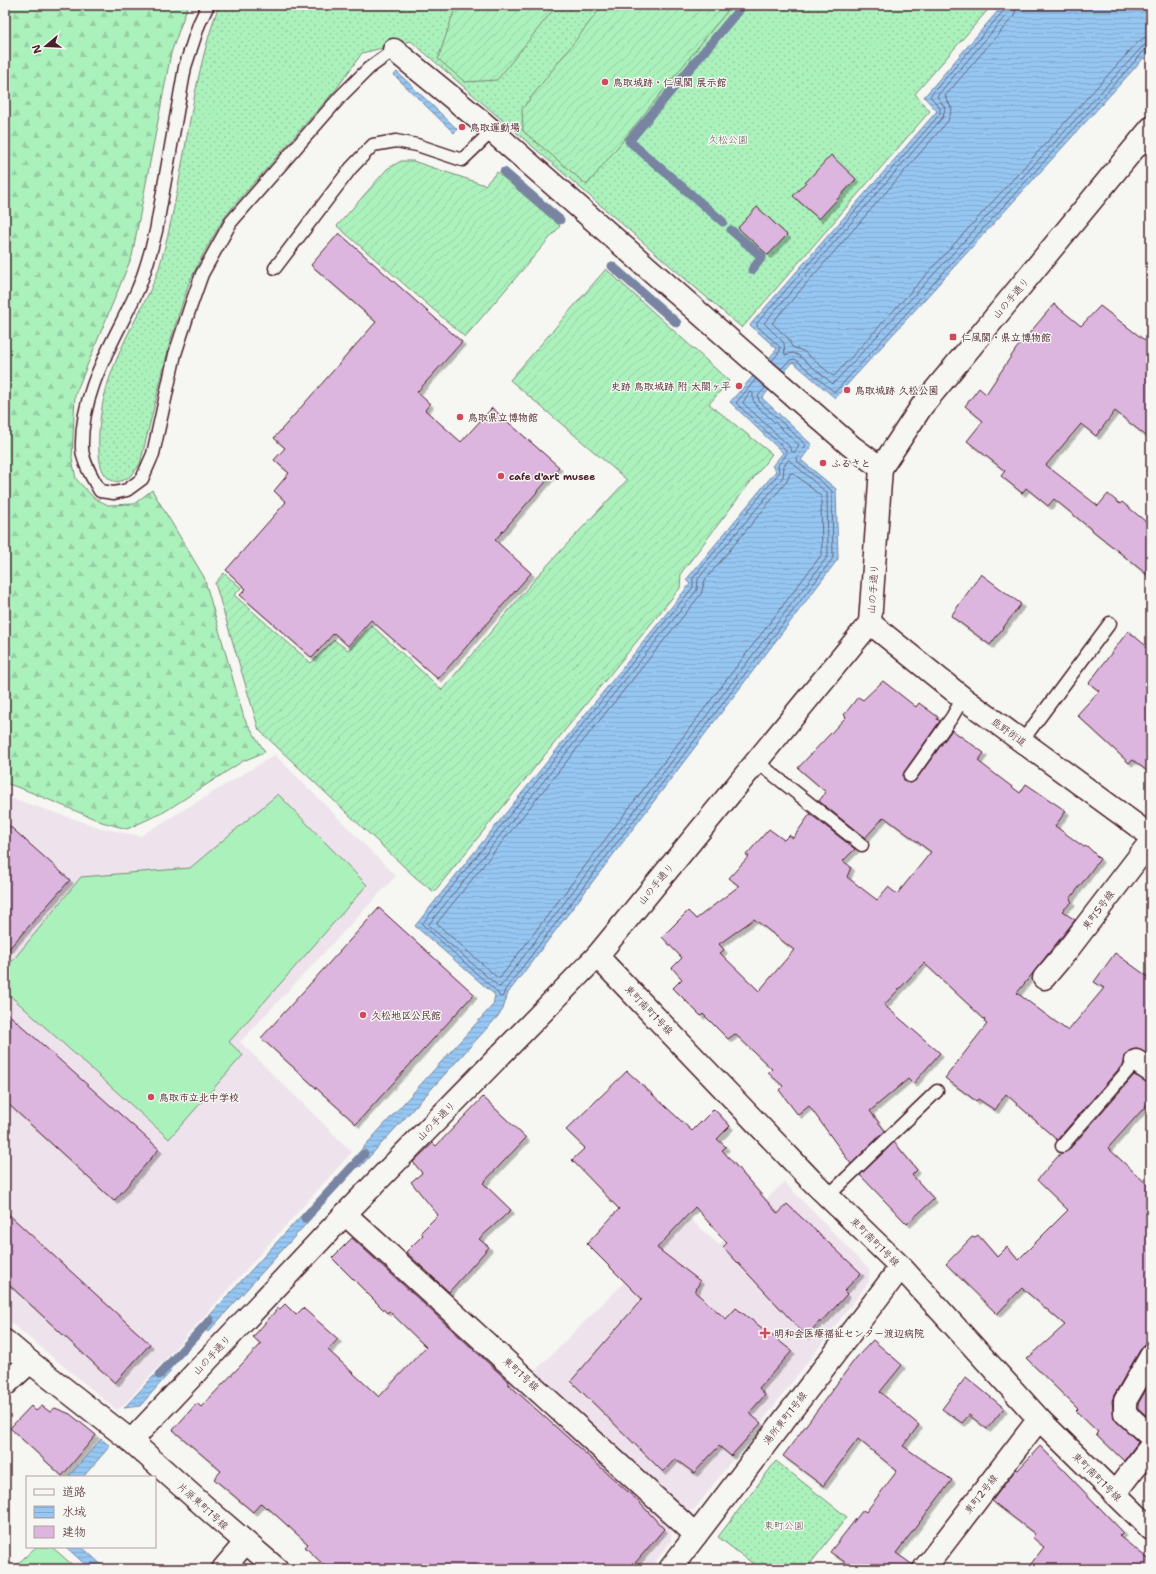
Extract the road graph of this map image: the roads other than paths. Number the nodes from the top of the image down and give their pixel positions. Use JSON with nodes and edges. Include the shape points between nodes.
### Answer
{"nodes":[{"id":1,"x":208,"y":5,"type":"edge"},
{"id":2,"x":394,"y":50,"type":"joint"},
{"id":3,"x":1151,"y":128,"type":"edge"},
{"id":4,"x":492,"y":131,"type":"junction"},
{"id":5,"x":275,"y":268,"type":"dead end"},
{"id":6,"x":881,"y":468,"type":"junction"},
{"id":7,"x":870,"y":623,"type":"junction"},
{"id":8,"x":1110,"y":623,"type":"dead end"},
{"id":9,"x":963,"y":698,"type":"junction"},
{"id":10,"x":1022,"y":741,"type":"junction"},
{"id":11,"x":756,"y":761,"type":"junction"},
{"id":12,"x":910,"y":776,"type":"dead end"},
{"id":13,"x":1151,"y":836,"type":"edge"},
{"id":14,"x":1151,"y":841,"type":"edge"},
{"id":15,"x":862,"y":845,"type":"dead end"},
{"id":16,"x":598,"y":956,"type":"junction"},
{"id":17,"x":1044,"y":978,"type":"dead end"},
{"id":18,"x":1143,"y":1066,"type":"edge"},
{"id":19,"x":937,"y":1091,"type":"dead end"},
{"id":20,"x":1062,"y":1146,"type":"dead end"},
{"id":21,"x":828,"y":1196,"type":"junction"},
{"id":22,"x":345,"y":1214,"type":"junction"},
{"id":23,"x":900,"y":1267,"type":"junction"},
{"id":24,"x":5,"y":1341,"type":"edge"},
{"id":25,"x":1151,"y":1356,"type":"edge"},
{"id":26,"x":30,"y":1362,"type":"junction"},
{"id":27,"x":5,"y":1384,"type":"edge"},
{"id":28,"x":1039,"y":1419,"type":"junction"},
{"id":29,"x":1151,"y":1437,"type":"edge"},
{"id":30,"x":131,"y":1441,"type":"junction"},
{"id":31,"x":1151,"y":1446,"type":"edge"},
{"id":32,"x":1114,"y":1494,"type":"junction"},
{"id":33,"x":1151,"y":1529,"type":"edge"},
{"id":34,"x":696,"y":1534,"type":"junction"},
{"id":35,"x":246,"y":1543,"type":"junction"},
{"id":36,"x":223,"y":1569,"type":"edge"},
{"id":37,"x":277,"y":1569,"type":"edge"},
{"id":38,"x":670,"y":1569,"type":"edge"},
{"id":39,"x":924,"y":1569,"type":"edge"}],
"edges":[{"from":1,"to":2,"type":"lane","via":[[185,67],[156,231],[149,257],[138,289],[102,361],[84,421],[82,450],[91,476],[100,491],[120,492],[142,479],[153,454],[175,354],[194,294],[202,274],[231,222],[341,96],[369,68]]},
{"from":2,"to":4,"type":"street"},
{"from":3,"to":6,"type":"street","name":"山の手通り","via":[[922,406]]},
{"from":4,"to":5,"type":"lane","via":[[462,160],[396,141],[372,145],[351,168]]},
{"from":4,"to":6,"type":"street","via":[[757,365],[851,446]]},
{"from":6,"to":7,"type":"street","name":"山の手通り"},
{"from":7,"to":9,"type":"street","name":"鹿野街道"},
{"from":7,"to":11,"type":"street","name":"山の手通り"},
{"from":8,"to":10,"type":"lane"},
{"from":9,"to":10,"type":"street","name":"鹿野街道"},
{"from":9,"to":12,"type":"lane"},
{"from":10,"to":13,"type":"street","name":"鹿野街道"},
{"from":11,"to":15,"type":"lane"},
{"from":11,"to":16,"type":"street","name":"山の手通り"},
{"from":14,"to":17,"type":"street","name":"東町5号線"},
{"from":16,"to":21,"type":"street","name":"東町南町1号線"},
{"from":16,"to":22,"type":"street","name":"山の手通り"},
{"from":18,"to":20,"type":"lane"},
{"from":19,"to":21,"type":"lane"},
{"from":21,"to":23,"type":"street","name":"東町南町1号線"},
{"from":22,"to":30,"type":"street","name":"山の手通り"},
{"from":22,"to":34,"type":"street","name":"東町1号線"},
{"from":23,"to":28,"type":"street","name":"東町南町1号線"},
{"from":23,"to":34,"type":"street","name":"湯所東町1号線"},
{"from":24,"to":26,"type":"street"},
{"from":25,"to":29,"type":"street","via":[[1125,1401],[1125,1412]]},
{"from":26,"to":27,"type":"street"},
{"from":26,"to":30,"type":"street"},
{"from":28,"to":32,"type":"street","name":"東町南町1号線"},
{"from":28,"to":39,"type":"street","name":"東町2号線"},
{"from":30,"to":35,"type":"street","name":"片原東町1号線"},
{"from":31,"to":32,"type":"street"},
{"from":32,"to":33,"type":"street","name":"東町南町1号線"},
{"from":34,"to":38,"type":"street","name":"湯所東町1号線"},
{"from":35,"to":36,"type":"street"},
{"from":35,"to":37,"type":"street","name":"片原東町1号線"}]}
